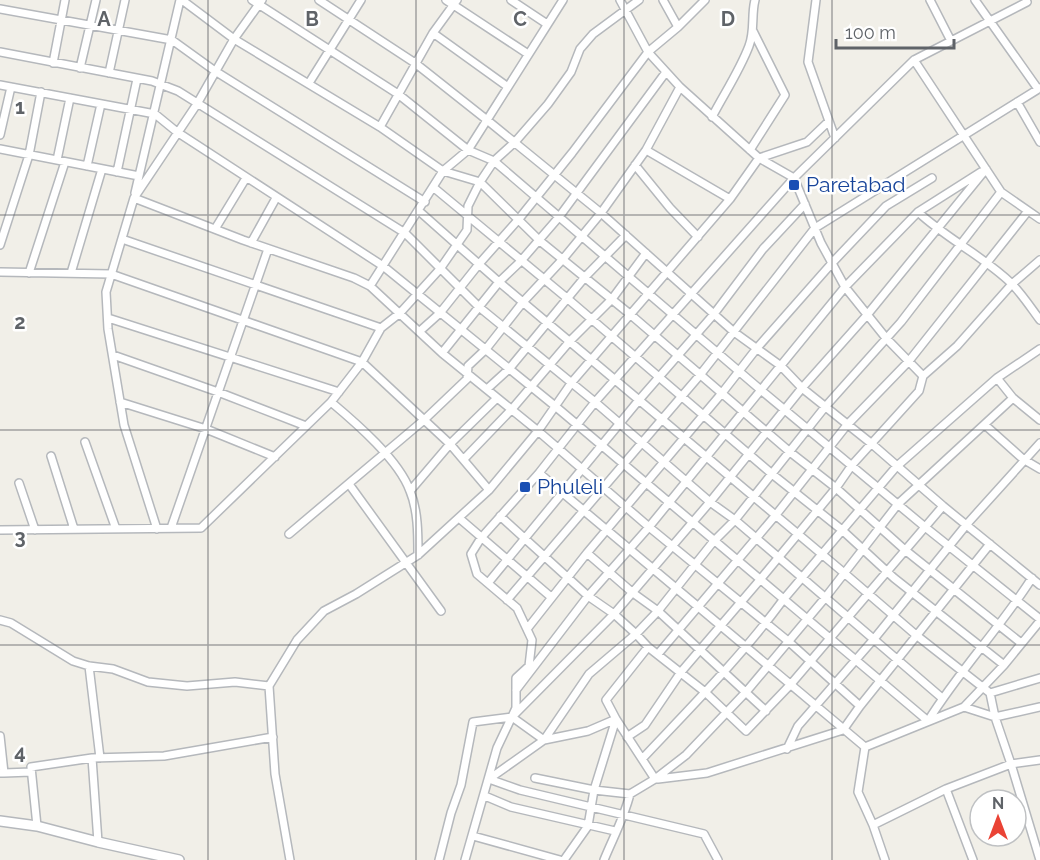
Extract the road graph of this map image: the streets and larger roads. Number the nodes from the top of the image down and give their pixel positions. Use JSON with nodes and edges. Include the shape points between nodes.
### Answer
{"nodes":[{"id":1,"x":65,"y":0,"type":"edge"},
{"id":2,"x":96,"y":0,"type":"edge"},
{"id":3,"x":125,"y":0,"type":"edge"},
{"id":4,"x":181,"y":0,"type":"edge"},
{"id":5,"x":318,"y":0,"type":"edge"},
{"id":6,"x":361,"y":0,"type":"edge"},
{"id":7,"x":446,"y":0,"type":"edge"},
{"id":8,"x":512,"y":0,"type":"edge"},
{"id":9,"x":562,"y":0,"type":"edge"},
{"id":10,"x":620,"y":0,"type":"edge"},
{"id":11,"x":639,"y":0,"type":"edge"},
{"id":12,"x":663,"y":0,"type":"edge"},
{"id":13,"x":705,"y":0,"type":"edge"},
{"id":14,"x":754,"y":0,"type":"edge"},
{"id":15,"x":816,"y":0,"type":"edge"},
{"id":16,"x":930,"y":0,"type":"edge"},
{"id":17,"x":975,"y":0,"type":"edge"},
{"id":18,"x":258,"y":1,"type":"edge"},
{"id":19,"x":455,"y":2,"type":"edge"},
{"id":20,"x":1027,"y":2,"type":"dead end"},
{"id":21,"x":626,"y":8,"type":"junction"},
{"id":22,"x":0,"y":9,"type":"edge"},
{"id":23,"x":348,"y":19,"type":"junction"},
{"id":24,"x":62,"y":20,"type":"junction"},
{"id":25,"x":989,"y":22,"type":"junction"},
{"id":26,"x":547,"y":24,"type":"junction"},
{"id":27,"x":90,"y":25,"type":"junction"},
{"id":28,"x":678,"y":27,"type":"junction"},
{"id":29,"x":118,"y":31,"type":"junction"},
{"id":30,"x":753,"y":31,"type":"junction"},
{"id":31,"x":433,"y":33,"type":"junction"},
{"id":32,"x":234,"y":39,"type":"junction"},
{"id":33,"x":172,"y":40,"type":"junction"},
{"id":34,"x":951,"y":41,"type":"junction"},
{"id":35,"x":329,"y":50,"type":"junction"},
{"id":36,"x":0,"y":52,"type":"edge"},
{"id":37,"x":648,"y":52,"type":"junction"},
{"id":38,"x":528,"y":54,"type":"junction"},
{"id":39,"x":914,"y":60,"type":"junction"},
{"id":40,"x":53,"y":63,"type":"junction"},
{"id":41,"x":415,"y":63,"type":"junction"},
{"id":42,"x":80,"y":68,"type":"junction"},
{"id":43,"x":215,"y":71,"type":"junction"},
{"id":44,"x":666,"y":72,"type":"junction"},
{"id":45,"x":109,"y":73,"type":"junction"},
{"id":46,"x":137,"y":79,"type":"junction"},
{"id":47,"x":309,"y":83,"type":"junction"},
{"id":48,"x":161,"y":84,"type":"junction"},
{"id":49,"x":0,"y":85,"type":"edge"},
{"id":50,"x":11,"y":87,"type":"junction"},
{"id":51,"x":508,"y":87,"type":"junction"},
{"id":52,"x":680,"y":87,"type":"junction"},
{"id":53,"x":1039,"y":89,"type":"edge"},
{"id":54,"x":41,"y":92,"type":"junction"},
{"id":55,"x":398,"y":94,"type":"junction"},
{"id":56,"x":70,"y":98,"type":"junction"},
{"id":57,"x":1017,"y":102,"type":"junction"},
{"id":58,"x":101,"y":104,"type":"junction"},
{"id":59,"x":197,"y":104,"type":"junction"},
{"id":60,"x":130,"y":109,"type":"junction"},
{"id":61,"x":155,"y":114,"type":"junction"},
{"id":62,"x":712,"y":117,"type":"junction"},
{"id":63,"x":487,"y":120,"type":"junction"},
{"id":64,"x":829,"y":121,"type":"junction"},
{"id":65,"x":380,"y":128,"type":"junction"},
{"id":66,"x":177,"y":132,"type":"junction"},
{"id":67,"x":0,"y":135,"type":"edge"},
{"id":68,"x":963,"y":136,"type":"junction"},
{"id":69,"x":835,"y":138,"type":"junction"},
{"id":70,"x":515,"y":142,"type":"junction"},
{"id":71,"x":1040,"y":142,"type":"edge"},
{"id":72,"x":0,"y":149,"type":"edge"},
{"id":73,"x":468,"y":150,"type":"junction"},
{"id":74,"x":646,"y":150,"type":"junction"},
{"id":75,"x":750,"y":150,"type":"junction"},
{"id":76,"x":29,"y":154,"type":"junction"},
{"id":77,"x":759,"y":158,"type":"junction"},
{"id":78,"x":61,"y":161,"type":"junction"},
{"id":79,"x":494,"y":161,"type":"junction"},
{"id":80,"x":635,"y":165,"type":"junction"},
{"id":81,"x":87,"y":166,"type":"junction"},
{"id":82,"x":102,"y":169,"type":"junction"},
{"id":83,"x":986,"y":169,"type":"junction"},
{"id":84,"x":443,"y":171,"type":"junction"},
{"id":85,"x":117,"y":172,"type":"junction"},
{"id":86,"x":139,"y":176,"type":"junction"},
{"id":87,"x":554,"y":176,"type":"junction"},
{"id":88,"x":246,"y":178,"type":"junction"},
{"id":89,"x":794,"y":178,"type":"junction"},
{"id":90,"x":932,"y":178,"type":"dead end"},
{"id":91,"x":480,"y":182,"type":"junction"},
{"id":92,"x":433,"y":187,"type":"junction"},
{"id":93,"x":1001,"y":192,"type":"junction"},
{"id":94,"x":576,"y":194,"type":"junction"},
{"id":95,"x":537,"y":197,"type":"junction"},
{"id":96,"x":134,"y":198,"type":"junction"},
{"id":97,"x":276,"y":198,"type":"junction"},
{"id":98,"x":730,"y":199,"type":"junction"},
{"id":99,"x":425,"y":202,"type":"junction"},
{"id":100,"x":805,"y":204,"type":"junction"},
{"id":101,"x":419,"y":211,"type":"junction"},
{"id":102,"x":1028,"y":211,"type":"junction"},
{"id":103,"x":918,"y":212,"type":"junction"},
{"id":104,"x":601,"y":213,"type":"junction"},
{"id":105,"x":468,"y":216,"type":"junction"},
{"id":106,"x":559,"y":217,"type":"junction"},
{"id":107,"x":1040,"y":219,"type":"edge"},
{"id":108,"x":518,"y":220,"type":"junction"},
{"id":109,"x":815,"y":228,"type":"junction"},
{"id":110,"x":215,"y":229,"type":"junction"},
{"id":111,"x":937,"y":230,"type":"junction"},
{"id":112,"x":405,"y":233,"type":"junction"},
{"id":113,"x":583,"y":235,"type":"junction"},
{"id":114,"x":626,"y":235,"type":"junction"},
{"id":115,"x":698,"y":237,"type":"junction"},
{"id":116,"x":122,"y":239,"type":"junction"},
{"id":117,"x":540,"y":241,"type":"junction"},
{"id":118,"x":251,"y":243,"type":"junction"},
{"id":119,"x":499,"y":243,"type":"junction"},
{"id":120,"x":0,"y":245,"type":"edge"},
{"id":121,"x":456,"y":245,"type":"junction"},
{"id":122,"x":962,"y":246,"type":"junction"},
{"id":123,"x":268,"y":249,"type":"junction"},
{"id":124,"x":646,"y":253,"type":"junction"},
{"id":125,"x":606,"y":256,"type":"junction"},
{"id":126,"x":563,"y":260,"type":"junction"},
{"id":127,"x":1040,"y":260,"type":"edge"},
{"id":128,"x":520,"y":262,"type":"junction"},
{"id":129,"x":832,"y":263,"type":"junction"},
{"id":130,"x":988,"y":263,"type":"junction"},
{"id":131,"x":479,"y":264,"type":"junction"},
{"id":132,"x":383,"y":266,"type":"junction"},
{"id":133,"x":440,"y":268,"type":"junction"},
{"id":134,"x":0,"y":272,"type":"edge"},
{"id":135,"x":668,"y":272,"type":"junction"},
{"id":136,"x":29,"y":273,"type":"junction"},
{"id":137,"x":71,"y":273,"type":"junction"},
{"id":138,"x":111,"y":274,"type":"junction"},
{"id":139,"x":628,"y":276,"type":"junction"},
{"id":140,"x":585,"y":277,"type":"junction"},
{"id":141,"x":544,"y":281,"type":"junction"},
{"id":142,"x":499,"y":282,"type":"junction"},
{"id":143,"x":1012,"y":284,"type":"junction"},
{"id":144,"x":255,"y":286,"type":"junction"},
{"id":145,"x":370,"y":286,"type":"junction"},
{"id":146,"x":845,"y":287,"type":"junction"},
{"id":147,"x":459,"y":288,"type":"junction"},
{"id":148,"x":417,"y":293,"type":"junction"},
{"id":149,"x":690,"y":293,"type":"junction"},
{"id":150,"x":649,"y":294,"type":"junction"},
{"id":151,"x":568,"y":299,"type":"junction"},
{"id":152,"x":612,"y":299,"type":"junction"},
{"id":153,"x":523,"y":302,"type":"junction"},
{"id":154,"x":479,"y":306,"type":"junction"},
{"id":155,"x":400,"y":313,"type":"junction"},
{"id":156,"x":440,"y":313,"type":"junction"},
{"id":157,"x":714,"y":314,"type":"junction"},
{"id":158,"x":630,"y":315,"type":"junction"},
{"id":159,"x":673,"y":315,"type":"junction"},
{"id":160,"x":867,"y":315,"type":"junction"},
{"id":161,"x":108,"y":318,"type":"junction"},
{"id":162,"x":591,"y":319,"type":"junction"},
{"id":163,"x":1040,"y":320,"type":"edge"},
{"id":164,"x":243,"y":321,"type":"junction"},
{"id":165,"x":547,"y":322,"type":"junction"},
{"id":166,"x":503,"y":325,"type":"junction"},
{"id":167,"x":381,"y":328,"type":"junction"},
{"id":168,"x":461,"y":329,"type":"junction"},
{"id":169,"x":420,"y":331,"type":"junction"},
{"id":170,"x":734,"y":332,"type":"junction"},
{"id":171,"x":696,"y":334,"type":"junction"},
{"id":172,"x":654,"y":335,"type":"junction"},
{"id":173,"x":612,"y":337,"type":"junction"},
{"id":174,"x":886,"y":338,"type":"junction"},
{"id":175,"x":570,"y":342,"type":"junction"},
{"id":176,"x":528,"y":346,"type":"junction"},
{"id":177,"x":757,"y":348,"type":"junction"},
{"id":178,"x":486,"y":349,"type":"junction"},
{"id":179,"x":1040,"y":349,"type":"edge"},
{"id":180,"x":717,"y":352,"type":"junction"},
{"id":181,"x":442,"y":353,"type":"junction"},
{"id":182,"x":113,"y":355,"type":"junction"},
{"id":183,"x":677,"y":355,"type":"junction"},
{"id":184,"x":231,"y":356,"type":"junction"},
{"id":185,"x":636,"y":358,"type":"junction"},
{"id":186,"x":591,"y":360,"type":"junction"},
{"id":187,"x":909,"y":361,"type":"junction"},
{"id":188,"x":362,"y":362,"type":"junction"},
{"id":189,"x":550,"y":366,"type":"junction"},
{"id":190,"x":782,"y":366,"type":"junction"},
{"id":191,"x":509,"y":369,"type":"junction"},
{"id":192,"x":740,"y":371,"type":"junction"},
{"id":193,"x":467,"y":373,"type":"junction"},
{"id":194,"x":700,"y":375,"type":"junction"},
{"id":195,"x":923,"y":376,"type":"junction"},
{"id":196,"x":660,"y":377,"type":"junction"},
{"id":197,"x":998,"y":378,"type":"junction"},
{"id":198,"x":616,"y":380,"type":"junction"},
{"id":199,"x":572,"y":382,"type":"junction"},
{"id":200,"x":530,"y":387,"type":"junction"},
{"id":201,"x":802,"y":388,"type":"junction"},
{"id":202,"x":487,"y":390,"type":"junction"},
{"id":203,"x":762,"y":391,"type":"junction"},
{"id":204,"x":218,"y":392,"type":"junction"},
{"id":205,"x":339,"y":392,"type":"junction"},
{"id":206,"x":722,"y":393,"type":"junction"},
{"id":207,"x":682,"y":396,"type":"junction"},
{"id":208,"x":498,"y":398,"type":"junction"},
{"id":209,"x":1013,"y":398,"type":"junction"},
{"id":210,"x":639,"y":400,"type":"junction"},
{"id":211,"x":120,"y":402,"type":"junction"},
{"id":212,"x":331,"y":402,"type":"junction"},
{"id":213,"x":595,"y":402,"type":"junction"},
{"id":214,"x":555,"y":406,"type":"junction"},
{"id":215,"x":825,"y":407,"type":"junction"},
{"id":216,"x":512,"y":409,"type":"junction"},
{"id":217,"x":785,"y":410,"type":"junction"},
{"id":218,"x":743,"y":413,"type":"junction"},
{"id":219,"x":703,"y":415,"type":"junction"},
{"id":220,"x":661,"y":419,"type":"junction"},
{"id":221,"x":424,"y":420,"type":"junction"},
{"id":222,"x":1040,"y":420,"type":"edge"},
{"id":223,"x":620,"y":424,"type":"junction"},
{"id":224,"x":847,"y":425,"type":"junction"},
{"id":225,"x":985,"y":425,"type":"junction"},
{"id":226,"x":306,"y":426,"type":"junction"},
{"id":227,"x":576,"y":426,"type":"junction"},
{"id":228,"x":206,"y":429,"type":"junction"},
{"id":229,"x":808,"y":429,"type":"junction"},
{"id":230,"x":538,"y":431,"type":"junction"},
{"id":231,"x":767,"y":433,"type":"junction"},
{"id":232,"x":725,"y":434,"type":"junction"},
{"id":233,"x":683,"y":438,"type":"junction"},
{"id":234,"x":85,"y":442,"type":"dead end"},
{"id":235,"x":1040,"y":442,"type":"edge"},
{"id":236,"x":641,"y":443,"type":"junction"},
{"id":237,"x":450,"y":444,"type":"junction"},
{"id":238,"x":872,"y":444,"type":"junction"},
{"id":239,"x":601,"y":446,"type":"junction"},
{"id":240,"x":831,"y":447,"type":"junction"},
{"id":241,"x":558,"y":448,"type":"junction"},
{"id":242,"x":790,"y":452,"type":"junction"},
{"id":243,"x":384,"y":454,"type":"junction"},
{"id":244,"x":749,"y":454,"type":"junction"},
{"id":245,"x":51,"y":456,"type":"dead end"},
{"id":246,"x":275,"y":457,"type":"junction"},
{"id":247,"x":706,"y":457,"type":"junction"},
{"id":248,"x":464,"y":459,"type":"junction"},
{"id":249,"x":1023,"y":459,"type":"junction"},
{"id":250,"x":663,"y":462,"type":"junction"},
{"id":251,"x":1040,"y":462,"type":"edge"},
{"id":252,"x":623,"y":464,"type":"junction"},
{"id":253,"x":852,"y":465,"type":"junction"},
{"id":254,"x":896,"y":467,"type":"junction"},
{"id":255,"x":1040,"y":469,"type":"edge"},
{"id":256,"x":582,"y":470,"type":"junction"},
{"id":257,"x":813,"y":470,"type":"junction"},
{"id":258,"x":539,"y":472,"type":"junction"},
{"id":259,"x":772,"y":474,"type":"junction"},
{"id":260,"x":729,"y":477,"type":"junction"},
{"id":261,"x":687,"y":481,"type":"junction"},
{"id":262,"x":19,"y":483,"type":"dead end"},
{"id":263,"x":349,"y":484,"type":"junction"},
{"id":264,"x":645,"y":484,"type":"junction"},
{"id":265,"x":918,"y":484,"type":"junction"},
{"id":266,"x":603,"y":488,"type":"junction"},
{"id":267,"x":836,"y":488,"type":"junction"},
{"id":268,"x":878,"y":488,"type":"junction"},
{"id":269,"x":489,"y":490,"type":"junction"},
{"id":270,"x":410,"y":491,"type":"junction"},
{"id":271,"x":793,"y":492,"type":"junction"},
{"id":272,"x":562,"y":493,"type":"junction"},
{"id":273,"x":753,"y":498,"type":"junction"},
{"id":274,"x":710,"y":502,"type":"junction"},
{"id":275,"x":669,"y":503,"type":"junction"},
{"id":276,"x":898,"y":504,"type":"junction"},
{"id":277,"x":943,"y":506,"type":"junction"},
{"id":278,"x":626,"y":508,"type":"junction"},
{"id":279,"x":860,"y":508,"type":"junction"},
{"id":280,"x":583,"y":510,"type":"junction"},
{"id":281,"x":816,"y":510,"type":"junction"},
{"id":282,"x":500,"y":516,"type":"junction"},
{"id":283,"x":775,"y":516,"type":"junction"},
{"id":284,"x":459,"y":518,"type":"junction"},
{"id":285,"x":735,"y":520,"type":"junction"},
{"id":286,"x":692,"y":523,"type":"junction"},
{"id":287,"x":967,"y":524,"type":"junction"},
{"id":288,"x":881,"y":526,"type":"junction"},
{"id":289,"x":649,"y":527,"type":"junction"},
{"id":290,"x":925,"y":527,"type":"junction"},
{"id":291,"x":171,"y":528,"type":"junction"},
{"id":292,"x":116,"y":529,"type":"junction"},
{"id":293,"x":157,"y":529,"type":"junction"},
{"id":294,"x":0,"y":530,"type":"edge"},
{"id":295,"x":35,"y":530,"type":"junction"},
{"id":296,"x":74,"y":530,"type":"junction"},
{"id":297,"x":606,"y":530,"type":"junction"},
{"id":298,"x":842,"y":530,"type":"junction"},
{"id":299,"x":798,"y":533,"type":"junction"},
{"id":300,"x":289,"y":534,"type":"dead end"},
{"id":301,"x":482,"y":538,"type":"junction"},
{"id":302,"x":525,"y":538,"type":"junction"},
{"id":303,"x":755,"y":538,"type":"junction"},
{"id":304,"x":713,"y":542,"type":"junction"},
{"id":305,"x":990,"y":544,"type":"junction"},
{"id":306,"x":673,"y":546,"type":"junction"},
{"id":307,"x":950,"y":546,"type":"junction"},
{"id":308,"x":864,"y":549,"type":"junction"},
{"id":309,"x":629,"y":550,"type":"junction"},
{"id":310,"x":905,"y":550,"type":"junction"},
{"id":311,"x":587,"y":553,"type":"junction"},
{"id":312,"x":418,"y":555,"type":"junction"},
{"id":313,"x":822,"y":555,"type":"junction"},
{"id":314,"x":545,"y":556,"type":"junction"},
{"id":315,"x":778,"y":557,"type":"junction"},
{"id":316,"x":507,"y":561,"type":"junction"},
{"id":317,"x":737,"y":561,"type":"junction"},
{"id":318,"x":406,"y":562,"type":"junction"},
{"id":319,"x":695,"y":564,"type":"junction"},
{"id":320,"x":972,"y":565,"type":"junction"},
{"id":321,"x":654,"y":569,"type":"junction"},
{"id":322,"x":886,"y":570,"type":"junction"},
{"id":323,"x":931,"y":570,"type":"junction"},
{"id":324,"x":610,"y":572,"type":"junction"},
{"id":325,"x":843,"y":572,"type":"junction"},
{"id":326,"x":567,"y":577,"type":"junction"},
{"id":327,"x":528,"y":578,"type":"junction"},
{"id":328,"x":1032,"y":578,"type":"junction"},
{"id":329,"x":802,"y":579,"type":"junction"},
{"id":330,"x":759,"y":581,"type":"junction"},
{"id":331,"x":488,"y":583,"type":"junction"},
{"id":332,"x":719,"y":583,"type":"junction"},
{"id":333,"x":1040,"y":585,"type":"edge"},
{"id":334,"x":676,"y":589,"type":"junction"},
{"id":335,"x":954,"y":589,"type":"junction"},
{"id":336,"x":913,"y":591,"type":"junction"},
{"id":337,"x":633,"y":593,"type":"junction"},
{"id":338,"x":869,"y":594,"type":"junction"},
{"id":339,"x":588,"y":596,"type":"junction"},
{"id":340,"x":551,"y":597,"type":"junction"},
{"id":341,"x":825,"y":598,"type":"junction"},
{"id":342,"x":507,"y":600,"type":"junction"},
{"id":343,"x":783,"y":600,"type":"junction"},
{"id":344,"x":1017,"y":601,"type":"junction"},
{"id":345,"x":741,"y":603,"type":"junction"},
{"id":346,"x":697,"y":606,"type":"junction"},
{"id":347,"x":935,"y":610,"type":"junction"},
{"id":348,"x":441,"y":611,"type":"dead end"},
{"id":349,"x":658,"y":611,"type":"junction"},
{"id":350,"x":614,"y":614,"type":"junction"},
{"id":351,"x":894,"y":615,"type":"junction"},
{"id":352,"x":848,"y":616,"type":"junction"},
{"id":353,"x":807,"y":619,"type":"junction"},
{"id":354,"x":1040,"y":620,"type":"edge"},
{"id":355,"x":0,"y":621,"type":"edge"},
{"id":356,"x":766,"y":623,"type":"junction"},
{"id":357,"x":721,"y":625,"type":"junction"},
{"id":358,"x":999,"y":626,"type":"junction"},
{"id":359,"x":527,"y":629,"type":"junction"},
{"id":360,"x":678,"y":630,"type":"junction"},
{"id":361,"x":636,"y":634,"type":"junction"},
{"id":362,"x":916,"y":635,"type":"junction"},
{"id":363,"x":830,"y":639,"type":"junction"},
{"id":364,"x":874,"y":639,"type":"junction"},
{"id":365,"x":788,"y":641,"type":"junction"},
{"id":366,"x":1022,"y":643,"type":"junction"},
{"id":367,"x":746,"y":646,"type":"junction"},
{"id":368,"x":648,"y":647,"type":"junction"},
{"id":369,"x":981,"y":648,"type":"junction"},
{"id":370,"x":700,"y":651,"type":"junction"},
{"id":371,"x":658,"y":654,"type":"junction"},
{"id":372,"x":898,"y":659,"type":"junction"},
{"id":373,"x":810,"y":660,"type":"junction"},
{"id":374,"x":855,"y":660,"type":"junction"},
{"id":375,"x":769,"y":665,"type":"junction"},
{"id":376,"x":1004,"y":665,"type":"junction"},
{"id":377,"x":89,"y":666,"type":"junction"},
{"id":378,"x":723,"y":671,"type":"junction"},
{"id":379,"x":962,"y":671,"type":"junction"},
{"id":380,"x":681,"y":672,"type":"junction"},
{"id":381,"x":1040,"y":678,"type":"edge"},
{"id":382,"x":879,"y":682,"type":"junction"},
{"id":383,"x":836,"y":683,"type":"junction"},
{"id":384,"x":791,"y":684,"type":"junction"},
{"id":385,"x":268,"y":686,"type":"junction"},
{"id":386,"x":984,"y":687,"type":"junction"},
{"id":387,"x":516,"y":690,"type":"junction"},
{"id":388,"x":705,"y":692,"type":"junction"},
{"id":389,"x":746,"y":692,"type":"junction"},
{"id":390,"x":990,"y":693,"type":"junction"},
{"id":391,"x":942,"y":698,"type":"junction"},
{"id":392,"x":816,"y":706,"type":"junction"},
{"id":393,"x":860,"y":706,"type":"junction"},
{"id":394,"x":964,"y":707,"type":"junction"},
{"id":395,"x":1040,"y":708,"type":"edge"},
{"id":396,"x":766,"y":711,"type":"junction"},
{"id":397,"x":726,"y":713,"type":"junction"},
{"id":398,"x":512,"y":717,"type":"junction"},
{"id":399,"x":995,"y":717,"type":"junction"},
{"id":400,"x":616,"y":719,"type":"junction"},
{"id":401,"x":928,"y":721,"type":"junction"},
{"id":402,"x":843,"y":730,"type":"junction"},
{"id":403,"x":0,"y":736,"type":"edge"},
{"id":404,"x":273,"y":737,"type":"junction"},
{"id":405,"x":627,"y":737,"type":"junction"},
{"id":406,"x":544,"y":740,"type":"junction"},
{"id":407,"x":865,"y":747,"type":"junction"},
{"id":408,"x":788,"y":748,"type":"junction"},
{"id":409,"x":96,"y":758,"type":"junction"},
{"id":410,"x":642,"y":759,"type":"junction"},
{"id":411,"x":1040,"y":760,"type":"edge"},
{"id":412,"x":1011,"y":764,"type":"junction"},
{"id":413,"x":31,"y":772,"type":"junction"},
{"id":414,"x":2,"y":773,"type":"edge"},
{"id":415,"x":535,"y":778,"type":"dead end"},
{"id":416,"x":489,"y":779,"type":"junction"},
{"id":417,"x":656,"y":779,"type":"junction"},
{"id":418,"x":946,"y":789,"type":"junction"},
{"id":419,"x":594,"y":790,"type":"junction"},
{"id":420,"x":630,"y":794,"type":"junction"},
{"id":421,"x":485,"y":796,"type":"junction"},
{"id":422,"x":592,"y":808,"type":"junction"},
{"id":423,"x":625,"y":816,"type":"junction"},
{"id":424,"x":0,"y":821,"type":"edge"},
{"id":425,"x":873,"y":825,"type":"junction"},
{"id":426,"x":37,"y":826,"type":"junction"},
{"id":427,"x":588,"y":826,"type":"junction"},
{"id":428,"x":615,"y":831,"type":"junction"},
{"id":429,"x":473,"y":836,"type":"junction"},
{"id":430,"x":98,"y":842,"type":"junction"},
{"id":431,"x":179,"y":860,"type":"edge"},
{"id":432,"x":290,"y":860,"type":"edge"},
{"id":433,"x":439,"y":860,"type":"edge"},
{"id":434,"x":465,"y":860,"type":"edge"},
{"id":435,"x":562,"y":860,"type":"edge"},
{"id":436,"x":604,"y":860,"type":"edge"},
{"id":437,"x":718,"y":860,"type":"edge"},
{"id":438,"x":885,"y":860,"type":"edge"},
{"id":439,"x":973,"y":860,"type":"edge"},
{"id":440,"x":1040,"y":860,"type":"edge"}],
"edges":[{"from":1,"to":24,"type":"street"},
{"from":2,"to":27,"type":"street"},
{"from":3,"to":29,"type":"street"},
{"from":4,"to":32,"type":"street"},
{"from":4,"to":33,"type":"street"},
{"from":5,"to":23,"type":"street"},
{"from":6,"to":23,"type":"street"},
{"from":7,"to":19,"type":"street"},
{"from":8,"to":26,"type":"street"},
{"from":9,"to":26,"type":"street"},
{"from":10,"to":21,"type":"street"},
{"from":11,"to":21,"type":"street"},
{"from":12,"to":28,"type":"street"},
{"from":13,"to":28,"type":"street"},
{"from":14,"to":30,"type":"street"},
{"from":15,"to":64,"type":"street","via":[[808,62]]},
{"from":16,"to":34,"type":"street"},
{"from":17,"to":25,"type":"street"},
{"from":18,"to":32,"type":"street"},
{"from":18,"to":35,"type":"street"},
{"from":19,"to":31,"type":"street"},
{"from":19,"to":38,"type":"street"},
{"from":20,"to":25,"type":"street"},
{"from":21,"to":37,"type":"street"},
{"from":21,"to":70,"type":"street","via":[[580,49],[571,72]]},
{"from":22,"to":24,"type":"street"},
{"from":23,"to":35,"type":"street"},
{"from":23,"to":41,"type":"street"},
{"from":24,"to":27,"type":"street"},
{"from":24,"to":40,"type":"street"},
{"from":25,"to":34,"type":"street"},
{"from":25,"to":53,"type":"street"},
{"from":26,"to":38,"type":"street"},
{"from":27,"to":29,"type":"street"},
{"from":27,"to":42,"type":"street"},
{"from":28,"to":37,"type":"street"},
{"from":29,"to":33,"type":"street"},
{"from":29,"to":45,"type":"street"},
{"from":30,"to":62,"type":"street"},
{"from":30,"to":75,"type":"street","via":[[785,95]]},
{"from":31,"to":41,"type":"street"},
{"from":31,"to":51,"type":"street"},
{"from":32,"to":43,"type":"street"},
{"from":32,"to":47,"type":"street"},
{"from":33,"to":43,"type":"street"},
{"from":33,"to":48,"type":"street"},
{"from":34,"to":39,"type":"street"},
{"from":35,"to":47,"type":"street"},
{"from":35,"to":55,"type":"street"},
{"from":36,"to":40,"type":"street"},
{"from":37,"to":44,"type":"street"},
{"from":37,"to":87,"type":"street"},
{"from":38,"to":51,"type":"street"},
{"from":39,"to":68,"type":"street"},
{"from":39,"to":69,"type":"street"},
{"from":40,"to":42,"type":"street"},
{"from":41,"to":55,"type":"street"},
{"from":41,"to":63,"type":"street"},
{"from":42,"to":45,"type":"street"},
{"from":43,"to":59,"type":"street"},
{"from":43,"to":99,"type":"street"},
{"from":44,"to":52,"type":"street"},
{"from":44,"to":94,"type":"street"},
{"from":45,"to":46,"type":"street"},
{"from":46,"to":48,"type":"street"},
{"from":46,"to":60,"type":"street"},
{"from":47,"to":65,"type":"street"},
{"from":48,"to":59,"type":"street"},
{"from":48,"to":61,"type":"street"},
{"from":49,"to":50,"type":"street"},
{"from":50,"to":54,"type":"street"},
{"from":50,"to":67,"type":"street"},
{"from":51,"to":63,"type":"street"},
{"from":52,"to":62,"type":"street"},
{"from":52,"to":74,"type":"street"},
{"from":53,"to":57,"type":"street"},
{"from":54,"to":56,"type":"street"},
{"from":54,"to":76,"type":"street"},
{"from":55,"to":65,"type":"street"},
{"from":55,"to":73,"type":"street"},
{"from":56,"to":58,"type":"street"},
{"from":56,"to":78,"type":"street"},
{"from":57,"to":68,"type":"street"},
{"from":57,"to":71,"type":"street"},
{"from":58,"to":60,"type":"street"},
{"from":58,"to":81,"type":"street"},
{"from":59,"to":66,"type":"street"},
{"from":59,"to":112,"type":"street"},
{"from":60,"to":61,"type":"street"},
{"from":60,"to":85,"type":"street"},
{"from":61,"to":66,"type":"street"},
{"from":61,"to":86,"type":"street"},
{"from":62,"to":75,"type":"street"},
{"from":63,"to":70,"type":"street"},
{"from":63,"to":73,"type":"street"},
{"from":64,"to":69,"type":"street"},
{"from":64,"to":77,"type":"street","via":[[807,142]]},
{"from":65,"to":84,"type":"street"},
{"from":66,"to":88,"type":"street"},
{"from":66,"to":96,"type":"street"},
{"from":68,"to":83,"type":"street"},
{"from":68,"to":109,"type":"street"},
{"from":69,"to":89,"type":"street"},
{"from":70,"to":79,"type":"street"},
{"from":70,"to":87,"type":"street"},
{"from":72,"to":76,"type":"street"},
{"from":73,"to":79,"type":"street"},
{"from":73,"to":84,"type":"street"},
{"from":74,"to":80,"type":"street"},
{"from":74,"to":98,"type":"street"},
{"from":75,"to":77,"type":"street"},
{"from":76,"to":78,"type":"street"},
{"from":76,"to":120,"type":"street"},
{"from":77,"to":89,"type":"street"},
{"from":77,"to":98,"type":"street"},
{"from":78,"to":81,"type":"street"},
{"from":78,"to":136,"type":"street"},
{"from":79,"to":91,"type":"street"},
{"from":79,"to":95,"type":"street"},
{"from":80,"to":104,"type":"street"},
{"from":80,"to":115,"type":"street"},
{"from":81,"to":82,"type":"street"},
{"from":82,"to":85,"type":"street"},
{"from":82,"to":137,"type":"street"},
{"from":83,"to":93,"type":"street"},
{"from":83,"to":103,"type":"street"},
{"from":83,"to":111,"type":"street"},
{"from":84,"to":91,"type":"street"},
{"from":84,"to":92,"type":"street"},
{"from":85,"to":86,"type":"street"},
{"from":86,"to":96,"type":"street"},
{"from":87,"to":94,"type":"street"},
{"from":87,"to":95,"type":"street"},
{"from":88,"to":97,"type":"street"},
{"from":88,"to":110,"type":"street"},
{"from":89,"to":100,"type":"street"},
{"from":89,"to":149,"type":"street"},
{"from":90,"to":129,"type":"street","via":[[886,206]]},
{"from":91,"to":105,"type":"street","via":[[468,206]]},
{"from":91,"to":108,"type":"street"},
{"from":92,"to":99,"type":"street"},
{"from":92,"to":105,"type":"street"},
{"from":93,"to":102,"type":"street"},
{"from":93,"to":122,"type":"street"},
{"from":94,"to":104,"type":"street"},
{"from":94,"to":106,"type":"street"},
{"from":95,"to":106,"type":"street"},
{"from":95,"to":108,"type":"street"},
{"from":96,"to":110,"type":"street"},
{"from":96,"to":116,"type":"street"},
{"from":97,"to":118,"type":"street"},
{"from":97,"to":132,"type":"street"},
{"from":98,"to":115,"type":"street"},
{"from":99,"to":101,"type":"street"},
{"from":100,"to":109,"type":"street"},
{"from":100,"to":157,"type":"street","via":[[763,249]]},
{"from":101,"to":112,"type":"street"},
{"from":101,"to":121,"type":"street"},
{"from":102,"to":107,"type":"street"},
{"from":102,"to":130,"type":"street"},
{"from":103,"to":111,"type":"street"},
{"from":103,"to":146,"type":"street"},
{"from":104,"to":113,"type":"street"},
{"from":104,"to":114,"type":"street"},
{"from":105,"to":119,"type":"street"},
{"from":105,"to":121,"type":"street","via":[[467,230]]},
{"from":106,"to":113,"type":"street"},
{"from":106,"to":117,"type":"street"},
{"from":108,"to":117,"type":"street"},
{"from":108,"to":119,"type":"street"},
{"from":109,"to":129,"type":"street"},
{"from":109,"to":170,"type":"street"},
{"from":110,"to":118,"type":"street"},
{"from":111,"to":122,"type":"street"},
{"from":111,"to":160,"type":"street"},
{"from":112,"to":132,"type":"street"},
{"from":112,"to":133,"type":"street"},
{"from":113,"to":125,"type":"street"},
{"from":113,"to":126,"type":"street"},
{"from":114,"to":124,"type":"street"},
{"from":114,"to":125,"type":"street"},
{"from":115,"to":135,"type":"street"},
{"from":116,"to":138,"type":"street"},
{"from":116,"to":144,"type":"street"},
{"from":117,"to":126,"type":"street"},
{"from":117,"to":128,"type":"street"},
{"from":118,"to":123,"type":"street"},
{"from":119,"to":128,"type":"street"},
{"from":119,"to":131,"type":"street"},
{"from":121,"to":131,"type":"street"},
{"from":121,"to":133,"type":"street"},
{"from":122,"to":130,"type":"street"},
{"from":122,"to":174,"type":"street"},
{"from":123,"to":144,"type":"street"},
{"from":123,"to":145,"type":"street"},
{"from":124,"to":135,"type":"street"},
{"from":124,"to":139,"type":"street"},
{"from":125,"to":139,"type":"street"},
{"from":125,"to":140,"type":"street"},
{"from":126,"to":140,"type":"street"},
{"from":126,"to":141,"type":"street"},
{"from":127,"to":143,"type":"street"},
{"from":128,"to":141,"type":"street"},
{"from":128,"to":142,"type":"street"},
{"from":129,"to":146,"type":"street"},
{"from":129,"to":177,"type":"street"},
{"from":130,"to":143,"type":"street"},
{"from":130,"to":187,"type":"street"},
{"from":131,"to":142,"type":"street"},
{"from":131,"to":147,"type":"street"},
{"from":132,"to":145,"type":"street"},
{"from":132,"to":148,"type":"street"},
{"from":133,"to":147,"type":"street"},
{"from":133,"to":148,"type":"street"},
{"from":134,"to":136,"type":"street"},
{"from":135,"to":149,"type":"street"},
{"from":135,"to":150,"type":"street"},
{"from":136,"to":137,"type":"street"},
{"from":137,"to":138,"type":"street"},
{"from":138,"to":161,"type":"street","via":[[106,292]]},
{"from":138,"to":164,"type":"street"},
{"from":139,"to":150,"type":"street"},
{"from":139,"to":152,"type":"street"},
{"from":140,"to":151,"type":"street"},
{"from":140,"to":152,"type":"street"},
{"from":141,"to":151,"type":"street"},
{"from":141,"to":153,"type":"street"},
{"from":142,"to":153,"type":"street"},
{"from":142,"to":154,"type":"street"},
{"from":143,"to":163,"type":"street"},
{"from":143,"to":195,"type":"street","via":[[957,346]]},
{"from":144,"to":164,"type":"street"},
{"from":144,"to":167,"type":"street"},
{"from":145,"to":155,"type":"street"},
{"from":146,"to":160,"type":"street"},
{"from":146,"to":190,"type":"street"},
{"from":147,"to":154,"type":"street"},
{"from":147,"to":156,"type":"street"},
{"from":148,"to":155,"type":"street"},
{"from":148,"to":156,"type":"street"},
{"from":149,"to":157,"type":"street"},
{"from":149,"to":159,"type":"street"},
{"from":150,"to":158,"type":"street"},
{"from":150,"to":159,"type":"street"},
{"from":151,"to":162,"type":"street"},
{"from":151,"to":165,"type":"street"},
{"from":152,"to":158,"type":"street"},
{"from":152,"to":162,"type":"street"},
{"from":153,"to":165,"type":"street"},
{"from":153,"to":166,"type":"street"},
{"from":154,"to":166,"type":"street"},
{"from":154,"to":168,"type":"street"},
{"from":155,"to":167,"type":"street"},
{"from":155,"to":169,"type":"street"},
{"from":156,"to":168,"type":"street"},
{"from":156,"to":169,"type":"street"},
{"from":157,"to":170,"type":"street"},
{"from":157,"to":171,"type":"street"},
{"from":158,"to":172,"type":"street"},
{"from":158,"to":173,"type":"street"},
{"from":159,"to":171,"type":"street"},
{"from":159,"to":172,"type":"street"},
{"from":160,"to":174,"type":"street"},
{"from":160,"to":201,"type":"street"},
{"from":161,"to":182,"type":"street"},
{"from":161,"to":184,"type":"street"},
{"from":162,"to":173,"type":"street"},
{"from":162,"to":175,"type":"street"},
{"from":164,"to":184,"type":"street"},
{"from":164,"to":188,"type":"street"},
{"from":165,"to":175,"type":"street"},
{"from":165,"to":176,"type":"street"},
{"from":166,"to":176,"type":"street"},
{"from":166,"to":178,"type":"street"},
{"from":167,"to":188,"type":"street"},
{"from":168,"to":178,"type":"street"},
{"from":168,"to":181,"type":"street"},
{"from":169,"to":181,"type":"street"},
{"from":170,"to":177,"type":"street"},
{"from":170,"to":180,"type":"street"},
{"from":171,"to":180,"type":"street"},
{"from":171,"to":183,"type":"street"},
{"from":172,"to":183,"type":"street"},
{"from":172,"to":185,"type":"street"},
{"from":173,"to":185,"type":"street"},
{"from":173,"to":186,"type":"street"},
{"from":174,"to":187,"type":"street"},
{"from":174,"to":215,"type":"street"},
{"from":175,"to":186,"type":"street"},
{"from":175,"to":189,"type":"street"},
{"from":176,"to":189,"type":"street"},
{"from":176,"to":191,"type":"street"},
{"from":177,"to":190,"type":"street"},
{"from":177,"to":192,"type":"street"},
{"from":178,"to":191,"type":"street"},
{"from":178,"to":193,"type":"street","via":[[468,366]]},
{"from":179,"to":197,"type":"street"},
{"from":180,"to":192,"type":"street"},
{"from":180,"to":194,"type":"street"},
{"from":181,"to":193,"type":"street"},
{"from":182,"to":204,"type":"street"},
{"from":182,"to":211,"type":"street"},
{"from":183,"to":194,"type":"street"},
{"from":183,"to":196,"type":"street"},
{"from":184,"to":204,"type":"street"},
{"from":184,"to":205,"type":"street"},
{"from":185,"to":196,"type":"street"},
{"from":185,"to":198,"type":"street"},
{"from":186,"to":198,"type":"street"},
{"from":186,"to":199,"type":"street"},
{"from":187,"to":195,"type":"street"},
{"from":187,"to":224,"type":"street"},
{"from":188,"to":205,"type":"street"},
{"from":188,"to":221,"type":"street"},
{"from":189,"to":199,"type":"street"},
{"from":189,"to":200,"type":"street"},
{"from":190,"to":201,"type":"street"},
{"from":190,"to":203,"type":"street"},
{"from":191,"to":200,"type":"street"},
{"from":191,"to":202,"type":"street"},
{"from":192,"to":203,"type":"street"},
{"from":192,"to":206,"type":"street"},
{"from":193,"to":202,"type":"street"},
{"from":193,"to":221,"type":"street","via":[[467,379]]},
{"from":194,"to":206,"type":"street"},
{"from":194,"to":207,"type":"street"},
{"from":195,"to":238,"type":"street","via":[[919,391]]},
{"from":196,"to":207,"type":"street"},
{"from":196,"to":210,"type":"street"},
{"from":197,"to":209,"type":"street"},
{"from":197,"to":254,"type":"street"},
{"from":198,"to":210,"type":"street"},
{"from":198,"to":213,"type":"street"},
{"from":199,"to":213,"type":"street"},
{"from":199,"to":214,"type":"street"},
{"from":200,"to":214,"type":"street"},
{"from":200,"to":216,"type":"street"},
{"from":201,"to":215,"type":"street"},
{"from":201,"to":217,"type":"street"},
{"from":202,"to":208,"type":"street"},
{"from":203,"to":217,"type":"street"},
{"from":203,"to":218,"type":"street"},
{"from":204,"to":226,"type":"street"},
{"from":204,"to":228,"type":"street"},
{"from":205,"to":212,"type":"street"},
{"from":206,"to":218,"type":"street"},
{"from":206,"to":219,"type":"street"},
{"from":207,"to":219,"type":"street"},
{"from":207,"to":220,"type":"street"},
{"from":208,"to":216,"type":"street"},
{"from":208,"to":237,"type":"street"},
{"from":209,"to":222,"type":"street"},
{"from":209,"to":225,"type":"street"},
{"from":210,"to":220,"type":"street"},
{"from":210,"to":223,"type":"street"},
{"from":211,"to":228,"type":"street"},
{"from":211,"to":293,"type":"street"},
{"from":212,"to":226,"type":"street"},
{"from":212,"to":243,"type":"street"},
{"from":213,"to":223,"type":"street"},
{"from":213,"to":227,"type":"street"},
{"from":214,"to":227,"type":"street"},
{"from":214,"to":230,"type":"street"},
{"from":215,"to":224,"type":"street"},
{"from":215,"to":229,"type":"street"},
{"from":216,"to":230,"type":"street"},
{"from":216,"to":248,"type":"street"},
{"from":217,"to":229,"type":"street"},
{"from":217,"to":231,"type":"street"},
{"from":218,"to":231,"type":"street"},
{"from":218,"to":232,"type":"street"},
{"from":219,"to":232,"type":"street"},
{"from":219,"to":233,"type":"street"},
{"from":220,"to":233,"type":"street"},
{"from":220,"to":236,"type":"street"},
{"from":221,"to":237,"type":"street"},
{"from":221,"to":243,"type":"street"},
{"from":223,"to":236,"type":"street"},
{"from":223,"to":239,"type":"street"},
{"from":224,"to":238,"type":"street"},
{"from":224,"to":240,"type":"street"},
{"from":225,"to":249,"type":"street"},
{"from":225,"to":265,"type":"street"},
{"from":226,"to":246,"type":"street"},
{"from":227,"to":239,"type":"street"},
{"from":227,"to":241,"type":"street"},
{"from":228,"to":246,"type":"street"},
{"from":228,"to":291,"type":"street"},
{"from":229,"to":240,"type":"street"},
{"from":229,"to":242,"type":"street"},
{"from":230,"to":241,"type":"street"},
{"from":230,"to":269,"type":"street"},
{"from":231,"to":242,"type":"street"},
{"from":231,"to":244,"type":"street"},
{"from":232,"to":244,"type":"street"},
{"from":232,"to":247,"type":"street"},
{"from":233,"to":247,"type":"street"},
{"from":233,"to":250,"type":"street"},
{"from":234,"to":292,"type":"street"},
{"from":235,"to":249,"type":"street"},
{"from":236,"to":250,"type":"street"},
{"from":236,"to":252,"type":"street"},
{"from":237,"to":248,"type":"street"},
{"from":237,"to":270,"type":"street"},
{"from":238,"to":253,"type":"street"},
{"from":238,"to":254,"type":"street"},
{"from":239,"to":252,"type":"street"},
{"from":239,"to":256,"type":"street"},
{"from":240,"to":253,"type":"street"},
{"from":240,"to":257,"type":"street"},
{"from":241,"to":256,"type":"street"},
{"from":241,"to":258,"type":"street"},
{"from":242,"to":257,"type":"street"},
{"from":242,"to":259,"type":"street"},
{"from":243,"to":263,"type":"street"},
{"from":243,"to":270,"type":"street"},
{"from":244,"to":259,"type":"street"},
{"from":244,"to":260,"type":"street"},
{"from":245,"to":296,"type":"street"},
{"from":246,"to":291,"type":"street","via":[[201,528]]},
{"from":247,"to":260,"type":"street"},
{"from":247,"to":261,"type":"street"},
{"from":248,"to":269,"type":"street"},
{"from":249,"to":251,"type":"street"},
{"from":249,"to":255,"type":"street"},
{"from":249,"to":287,"type":"street"},
{"from":250,"to":261,"type":"street"},
{"from":250,"to":264,"type":"street"},
{"from":252,"to":264,"type":"street"},
{"from":252,"to":266,"type":"street"},
{"from":253,"to":267,"type":"street"},
{"from":253,"to":268,"type":"street"},
{"from":254,"to":265,"type":"street"},
{"from":254,"to":268,"type":"street"},
{"from":256,"to":266,"type":"street"},
{"from":256,"to":272,"type":"street"},
{"from":257,"to":267,"type":"street"},
{"from":257,"to":271,"type":"street"},
{"from":258,"to":272,"type":"street"},
{"from":258,"to":282,"type":"street"},
{"from":259,"to":271,"type":"street"},
{"from":259,"to":273,"type":"street"},
{"from":260,"to":273,"type":"street"},
{"from":260,"to":274,"type":"street"},
{"from":261,"to":274,"type":"street"},
{"from":261,"to":275,"type":"street"},
{"from":262,"to":295,"type":"street"},
{"from":263,"to":300,"type":"street"},
{"from":263,"to":318,"type":"street"},
{"from":264,"to":275,"type":"street"},
{"from":264,"to":278,"type":"street"},
{"from":265,"to":276,"type":"street"},
{"from":265,"to":277,"type":"street"},
{"from":266,"to":278,"type":"street"},
{"from":266,"to":280,"type":"street"},
{"from":267,"to":279,"type":"street"},
{"from":267,"to":281,"type":"street"},
{"from":268,"to":276,"type":"street"},
{"from":268,"to":279,"type":"street"},
{"from":269,"to":284,"type":"street"},
{"from":270,"to":312,"type":"street"},
{"from":271,"to":281,"type":"street"},
{"from":271,"to":283,"type":"street"},
{"from":272,"to":280,"type":"street"},
{"from":272,"to":302,"type":"street"},
{"from":273,"to":283,"type":"street"},
{"from":273,"to":285,"type":"street"},
{"from":274,"to":285,"type":"street"},
{"from":274,"to":286,"type":"street"},
{"from":275,"to":286,"type":"street"},
{"from":275,"to":289,"type":"street"},
{"from":276,"to":288,"type":"street"},
{"from":276,"to":290,"type":"street"},
{"from":277,"to":287,"type":"street"},
{"from":277,"to":290,"type":"street"},
{"from":278,"to":289,"type":"street"},
{"from":278,"to":297,"type":"street"},
{"from":279,"to":288,"type":"street"},
{"from":279,"to":298,"type":"street"},
{"from":280,"to":297,"type":"street"},
{"from":280,"to":314,"type":"street"},
{"from":281,"to":298,"type":"street"},
{"from":281,"to":299,"type":"street"},
{"from":282,"to":301,"type":"street"},
{"from":282,"to":302,"type":"street"},
{"from":283,"to":299,"type":"street"},
{"from":283,"to":303,"type":"street"},
{"from":284,"to":301,"type":"street"},
{"from":284,"to":312,"type":"street"},
{"from":285,"to":303,"type":"street"},
{"from":285,"to":304,"type":"street"},
{"from":286,"to":304,"type":"street"},
{"from":286,"to":306,"type":"street"},
{"from":287,"to":305,"type":"street"},
{"from":287,"to":307,"type":"street"},
{"from":288,"to":308,"type":"street"},
{"from":288,"to":310,"type":"street"},
{"from":289,"to":306,"type":"street"},
{"from":289,"to":309,"type":"street"},
{"from":290,"to":307,"type":"street"},
{"from":290,"to":310,"type":"street"},
{"from":291,"to":293,"type":"street"},
{"from":292,"to":293,"type":"street"},
{"from":292,"to":296,"type":"street"},
{"from":294,"to":295,"type":"street"},
{"from":295,"to":296,"type":"street"},
{"from":297,"to":309,"type":"street"},
{"from":297,"to":311,"type":"street"},
{"from":298,"to":308,"type":"street"},
{"from":298,"to":313,"type":"street"},
{"from":299,"to":313,"type":"street"},
{"from":299,"to":315,"type":"street"},
{"from":301,"to":316,"type":"street"},
{"from":301,"to":331,"type":"street","via":[[471,554],[477,574]]},
{"from":302,"to":314,"type":"street"},
{"from":302,"to":316,"type":"street"},
{"from":303,"to":315,"type":"street"},
{"from":303,"to":317,"type":"street"},
{"from":304,"to":317,"type":"street"},
{"from":304,"to":319,"type":"street"},
{"from":305,"to":320,"type":"street"},
{"from":305,"to":328,"type":"street"},
{"from":306,"to":319,"type":"street"},
{"from":306,"to":321,"type":"street"},
{"from":307,"to":320,"type":"street"},
{"from":307,"to":323,"type":"street"},
{"from":308,"to":322,"type":"street"},
{"from":308,"to":325,"type":"street"},
{"from":309,"to":321,"type":"street"},
{"from":309,"to":324,"type":"street"},
{"from":310,"to":322,"type":"street"},
{"from":310,"to":323,"type":"street"},
{"from":311,"to":324,"type":"street"},
{"from":311,"to":326,"type":"street"},
{"from":312,"to":318,"type":"street"},
{"from":313,"to":325,"type":"street"},
{"from":313,"to":329,"type":"street"},
{"from":314,"to":326,"type":"street"},
{"from":314,"to":327,"type":"street"},
{"from":315,"to":329,"type":"street"},
{"from":315,"to":330,"type":"street"},
{"from":316,"to":327,"type":"street"},
{"from":316,"to":331,"type":"street"},
{"from":317,"to":330,"type":"street"},
{"from":317,"to":332,"type":"street"},
{"from":318,"to":348,"type":"street"},
{"from":318,"to":385,"type":"street","via":[[324,611],[297,640]]},
{"from":319,"to":332,"type":"street"},
{"from":319,"to":334,"type":"street"},
{"from":320,"to":335,"type":"street"},
{"from":320,"to":344,"type":"street"},
{"from":321,"to":334,"type":"street"},
{"from":321,"to":337,"type":"street"},
{"from":322,"to":336,"type":"street"},
{"from":322,"to":338,"type":"street"},
{"from":323,"to":335,"type":"street"},
{"from":323,"to":336,"type":"street"},
{"from":324,"to":337,"type":"street"},
{"from":324,"to":339,"type":"street"},
{"from":325,"to":338,"type":"street"},
{"from":325,"to":341,"type":"street"},
{"from":326,"to":339,"type":"street"},
{"from":326,"to":340,"type":"street"},
{"from":327,"to":340,"type":"street"},
{"from":327,"to":342,"type":"street"},
{"from":328,"to":333,"type":"street"},
{"from":328,"to":344,"type":"street"},
{"from":329,"to":341,"type":"street"},
{"from":329,"to":343,"type":"street"},
{"from":330,"to":343,"type":"street"},
{"from":330,"to":345,"type":"street"},
{"from":331,"to":342,"type":"street"},
{"from":332,"to":345,"type":"street"},
{"from":332,"to":346,"type":"street"},
{"from":334,"to":346,"type":"street"},
{"from":334,"to":349,"type":"street"},
{"from":335,"to":347,"type":"street"},
{"from":335,"to":358,"type":"street"},
{"from":336,"to":347,"type":"street"},
{"from":336,"to":351,"type":"street"},
{"from":337,"to":349,"type":"street"},
{"from":337,"to":350,"type":"street"},
{"from":338,"to":351,"type":"street"},
{"from":338,"to":352,"type":"street"},
{"from":339,"to":350,"type":"street"},
{"from":339,"to":387,"type":"street"},
{"from":340,"to":359,"type":"street"},
{"from":341,"to":352,"type":"street"},
{"from":341,"to":353,"type":"street"},
{"from":342,"to":359,"type":"street","via":[[517,608]]},
{"from":343,"to":353,"type":"street"},
{"from":343,"to":356,"type":"street"},
{"from":344,"to":354,"type":"street"},
{"from":344,"to":358,"type":"street"},
{"from":345,"to":356,"type":"street"},
{"from":345,"to":357,"type":"street"},
{"from":346,"to":357,"type":"street"},
{"from":346,"to":360,"type":"street"},
{"from":347,"to":362,"type":"street"},
{"from":347,"to":369,"type":"street"},
{"from":349,"to":360,"type":"street"},
{"from":349,"to":361,"type":"street"},
{"from":350,"to":361,"type":"street"},
{"from":350,"to":398,"type":"street"},
{"from":351,"to":362,"type":"street"},
{"from":351,"to":364,"type":"street"},
{"from":352,"to":363,"type":"street"},
{"from":352,"to":364,"type":"street"},
{"from":353,"to":363,"type":"street"},
{"from":353,"to":365,"type":"street"},
{"from":354,"to":366,"type":"street"},
{"from":355,"to":377,"type":"street"},
{"from":356,"to":365,"type":"street"},
{"from":356,"to":367,"type":"street"},
{"from":357,"to":367,"type":"street"},
{"from":357,"to":370,"type":"street"},
{"from":358,"to":366,"type":"street"},
{"from":358,"to":369,"type":"street"},
{"from":359,"to":387,"type":"street","via":[[532,640],[529,666],[516,678]]},
{"from":360,"to":370,"type":"street"},
{"from":360,"to":371,"type":"street"},
{"from":361,"to":368,"type":"street"},
{"from":361,"to":406,"type":"street","via":[[589,674]]},
{"from":362,"to":372,"type":"street"},
{"from":362,"to":379,"type":"street"},
{"from":363,"to":373,"type":"street"},
{"from":363,"to":374,"type":"street"},
{"from":364,"to":372,"type":"street"},
{"from":364,"to":374,"type":"street"},
{"from":365,"to":373,"type":"street"},
{"from":365,"to":375,"type":"street"},
{"from":366,"to":376,"type":"street"},
{"from":367,"to":375,"type":"street"},
{"from":367,"to":378,"type":"street"},
{"from":368,"to":371,"type":"street"},
{"from":368,"to":400,"type":"street","via":[[606,700]]},
{"from":369,"to":376,"type":"street"},
{"from":369,"to":379,"type":"street"},
{"from":370,"to":378,"type":"street"},
{"from":370,"to":380,"type":"street"},
{"from":371,"to":380,"type":"street"},
{"from":372,"to":382,"type":"street"},
{"from":372,"to":391,"type":"street"},
{"from":373,"to":383,"type":"street"},
{"from":373,"to":384,"type":"street"},
{"from":374,"to":382,"type":"street"},
{"from":374,"to":383,"type":"street"},
{"from":375,"to":384,"type":"street"},
{"from":375,"to":389,"type":"street"},
{"from":376,"to":386,"type":"street"},
{"from":377,"to":385,"type":"street","via":[[113,669],[148,682]]},
{"from":377,"to":409,"type":"street","via":[[96,716]]},
{"from":378,"to":388,"type":"street"},
{"from":378,"to":389,"type":"street"},
{"from":379,"to":386,"type":"street"},
{"from":379,"to":391,"type":"street"},
{"from":380,"to":388,"type":"street"},
{"from":380,"to":405,"type":"street","via":[[645,725]]},
{"from":381,"to":390,"type":"street"},
{"from":382,"to":393,"type":"street"},
{"from":382,"to":401,"type":"street"},
{"from":383,"to":392,"type":"street"},
{"from":383,"to":393,"type":"street"},
{"from":384,"to":392,"type":"street"},
{"from":384,"to":396,"type":"street"},
{"from":385,"to":404,"type":"street"},
{"from":386,"to":390,"type":"street"},
{"from":386,"to":394,"type":"street"},
{"from":387,"to":398,"type":"street"},
{"from":388,"to":397,"type":"street"},
{"from":388,"to":410,"type":"street"},
{"from":389,"to":396,"type":"street"},
{"from":389,"to":397,"type":"street"},
{"from":390,"to":399,"type":"street"},
{"from":391,"to":401,"type":"street"},
{"from":392,"to":402,"type":"street"},
{"from":392,"to":408,"type":"street","via":[[798,726]]},
{"from":393,"to":402,"type":"street"},
{"from":394,"to":399,"type":"street"},
{"from":394,"to":401,"type":"street"},
{"from":395,"to":399,"type":"street"},
{"from":396,"to":397,"type":"street","via":[[746,731]]},
{"from":397,"to":417,"type":"street","via":[[686,755]]},
{"from":398,"to":406,"type":"street"},
{"from":398,"to":416,"type":"street","via":[[497,748]]},
{"from":398,"to":433,"type":"street","via":[[473,722],[461,785]]},
{"from":399,"to":412,"type":"street"},
{"from":400,"to":405,"type":"street"},
{"from":400,"to":406,"type":"street","via":[[588,731]]},
{"from":400,"to":419,"type":"street"},
{"from":401,"to":407,"type":"street"},
{"from":402,"to":407,"type":"street"},
{"from":402,"to":408,"type":"street"},
{"from":403,"to":414,"type":"street"},
{"from":404,"to":409,"type":"street","via":[[164,756]]},
{"from":404,"to":432,"type":"street","via":[[275,774]]},
{"from":405,"to":410,"type":"street"},
{"from":406,"to":416,"type":"street"},
{"from":407,"to":425,"type":"street","via":[[858,792]]},
{"from":408,"to":417,"type":"street","via":[[707,773]]},
{"from":409,"to":413,"type":"street","via":[[31,767]]},
{"from":409,"to":430,"type":"street"},
{"from":410,"to":417,"type":"street"},
{"from":411,"to":412,"type":"street"},
{"from":412,"to":418,"type":"street"},
{"from":412,"to":440,"type":"street"},
{"from":413,"to":414,"type":"street"},
{"from":413,"to":426,"type":"street"},
{"from":415,"to":419,"type":"street"},
{"from":416,"to":421,"type":"street"},
{"from":416,"to":422,"type":"street"},
{"from":417,"to":420,"type":"street"},
{"from":418,"to":425,"type":"street"},
{"from":418,"to":439,"type":"street"},
{"from":419,"to":420,"type":"street"},
{"from":419,"to":422,"type":"street"},
{"from":420,"to":423,"type":"street"},
{"from":421,"to":427,"type":"street","via":[[511,807]]},
{"from":421,"to":429,"type":"street"},
{"from":422,"to":423,"type":"street"},
{"from":422,"to":427,"type":"street"},
{"from":423,"to":428,"type":"street"},
{"from":423,"to":437,"type":"street","via":[[704,834]]},
{"from":424,"to":426,"type":"street"},
{"from":425,"to":438,"type":"street"},
{"from":426,"to":430,"type":"street"},
{"from":427,"to":428,"type":"street"},
{"from":427,"to":435,"type":"street"},
{"from":428,"to":436,"type":"street"},
{"from":429,"to":434,"type":"street"},
{"from":429,"to":435,"type":"street"},
{"from":430,"to":431,"type":"street"}]}
